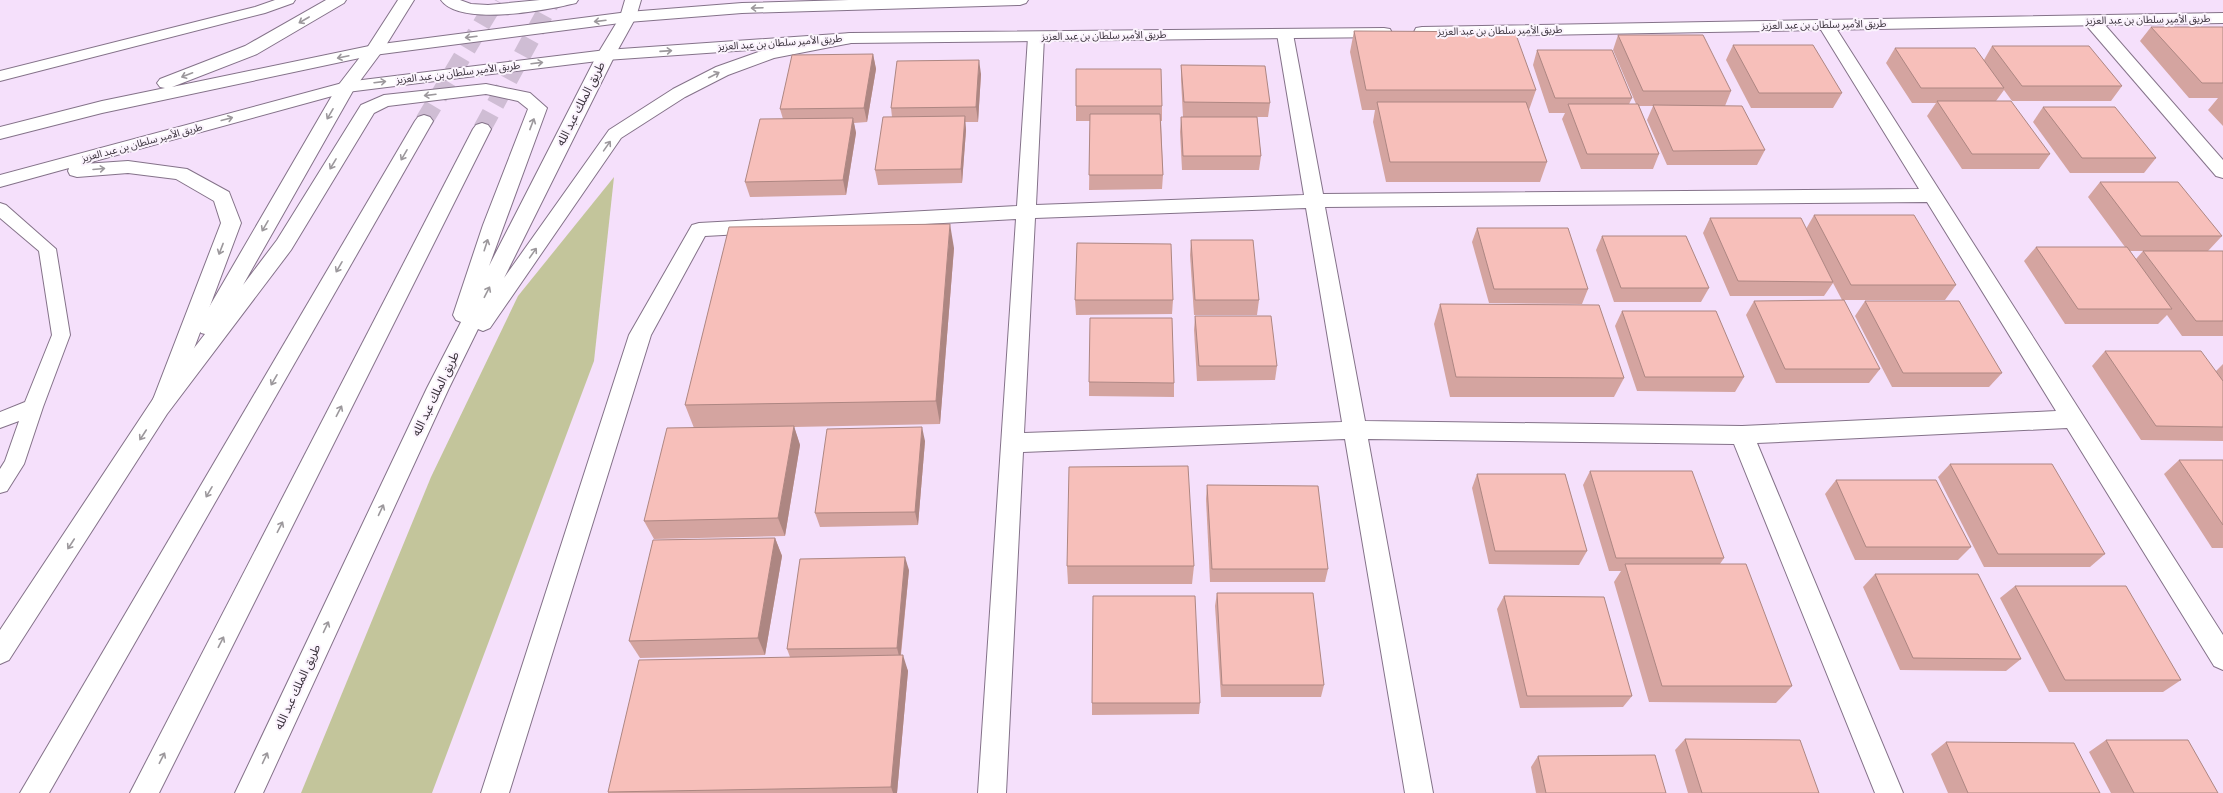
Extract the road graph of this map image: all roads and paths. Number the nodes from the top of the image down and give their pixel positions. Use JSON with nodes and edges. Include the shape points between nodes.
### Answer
{"nodes":[{"id":1,"x":288,"y":0,"type":"edge"},
{"id":2,"x":338,"y":0,"type":"edge"},
{"id":3,"x":406,"y":0,"type":"edge"},
{"id":4,"x":449,"y":0,"type":"edge"},
{"id":5,"x":570,"y":0,"type":"edge"},
{"id":6,"x":863,"y":0,"type":"edge"},
{"id":7,"x":1020,"y":0,"type":"edge"},
{"id":8,"x":897,"y":4,"type":"junction"},
{"id":9,"x":630,"y":9,"type":"edge"},
{"id":10,"x":2223,"y":18,"type":"edge"},
{"id":11,"x":2092,"y":21,"type":"junction"},
{"id":12,"x":1826,"y":25,"type":"junction"},
{"id":13,"x":1286,"y":34,"type":"junction"},
{"id":14,"x":1036,"y":37,"type":"junction"},
{"id":15,"x":851,"y":38,"type":"junction"},
{"id":16,"x":374,"y":50,"type":"junction"},
{"id":17,"x":606,"y":55,"type":"junction"},
{"id":18,"x":0,"y":76,"type":"edge"},
{"id":19,"x":346,"y":87,"type":"junction"},
{"id":20,"x":102,"y":107,"type":"junction"},
{"id":21,"x":424,"y":121,"type":"tunnel mouth"},
{"id":22,"x":482,"y":129,"type":"tunnel mouth"},
{"id":23,"x":0,"y":133,"type":"edge"},
{"id":24,"x":2223,"y":172,"type":"edge"},
{"id":25,"x":9,"y":179,"type":"edge"},
{"id":26,"x":1933,"y":195,"type":"junction"},
{"id":27,"x":1314,"y":201,"type":"junction"},
{"id":28,"x":0,"y":209,"type":"edge"},
{"id":29,"x":1026,"y":212,"type":"junction"},
{"id":30,"x":438,"y":388,"type":"junction"},
{"id":31,"x":33,"y":407,"type":"junction"},
{"id":32,"x":160,"y":408,"type":"junction"},
{"id":33,"x":2073,"y":419,"type":"junction"},
{"id":34,"x":0,"y":420,"type":"edge"},
{"id":35,"x":1355,"y":430,"type":"junction"},
{"id":36,"x":1742,"y":434,"type":"junction"},
{"id":37,"x":1012,"y":443,"type":"junction"},
{"id":38,"x":0,"y":485,"type":"edge"},
{"id":39,"x":0,"y":652,"type":"edge"},
{"id":40,"x":2223,"y":658,"type":"edge"},
{"id":41,"x":34,"y":793,"type":"edge"},
{"id":42,"x":144,"y":793,"type":"edge"},
{"id":43,"x":249,"y":793,"type":"edge"},
{"id":44,"x":495,"y":793,"type":"edge"},
{"id":45,"x":992,"y":793,"type":"edge"},
{"id":46,"x":1419,"y":793,"type":"edge"},
{"id":47,"x":1889,"y":793,"type":"edge"}],
"edges":[{"from":1,"to":18,"type":"lane","via":[[260,10]]},
{"from":2,"to":20,"type":"main road","one_way":true,"via":[[251,50]]},
{"from":3,"to":16,"type":"main road"},
{"from":4,"to":5,"type":"main road","via":[[453,5],[480,11]]},
{"from":6,"to":8,"type":"main road"},
{"from":7,"to":8,"type":"main road"},
{"from":8,"to":9,"type":"main road","one_way":true},
{"from":9,"to":16,"type":"main road","one_way":true},
{"from":9,"to":17,"type":"main road","name":"طريق الملك عبد الله"},
{"from":10,"to":11,"type":"main road","name":"طريق الأمير سلطان بن عبد العزيز"},
{"from":11,"to":12,"type":"main road","name":"طريق الأمير سلطان بن عبد العزيز"},
{"from":11,"to":24,"type":"main road"},
{"from":12,"to":13,"type":"main road","name":"طريق الأمير سلطان بن عبد العزيز"},
{"from":12,"to":26,"type":"main road"},
{"from":13,"to":14,"type":"main road","name":"طريق الأمير سلطان بن عبد العزيز"},
{"from":13,"to":27,"type":"main road"},
{"from":14,"to":15,"type":"main road","name":"طريق الأمير سلطان بن عبد العزيز"},
{"from":14,"to":29,"type":"main road"},
{"from":17,"to":15,"type":"main road","name":"طريق الأمير سلطان بن عبد العزيز","one_way":true},
{"from":30,"to":15,"type":"main road","one_way":true,"via":[[615,134],[679,93],[722,71],[770,54]]},
{"from":16,"to":19,"type":"main road"},
{"from":16,"to":20,"type":"main road","one_way":true},
{"from":19,"to":17,"type":"main road","name":"طريق الأمير سلطان بن عبد العزيز","one_way":true},
{"from":30,"to":17,"type":"main road","name":"طريق الملك عبد الله","one_way":true},
{"from":25,"to":19,"type":"main road","name":"طريق الأمير سلطان بن عبد العزيز","one_way":true},
{"from":19,"to":32,"type":"main road","one_way":true},
{"from":20,"to":23,"type":"main road"},
{"from":21,"to":41,"type":"main road","one_way":true},
{"from":42,"to":22,"type":"main road","one_way":true},
{"from":25,"to":32,"type":"main road","one_way":true,"via":[[128,167],[180,173],[222,197],[231,223]]},
{"from":26,"to":27,"type":"main road"},
{"from":26,"to":33,"type":"main road"},
{"from":27,"to":29,"type":"main road"},
{"from":27,"to":35,"type":"main road"},
{"from":28,"to":31,"type":"lane","via":[[47,249],[61,335]]},
{"from":29,"to":37,"type":"main road"},
{"from":29,"to":44,"type":"main road","via":[[699,230],[640,335]]},
{"from":30,"to":32,"type":"main road","one_way":true,"via":[[493,225],[538,108],[524,97],[486,89],[384,101],[367,109],[284,245]]},
{"from":43,"to":30,"type":"main road","name":"طريق الملك عبد الله","one_way":true},
{"from":31,"to":34,"type":"lane"},
{"from":31,"to":38,"type":"lane","via":[[14,464]]},
{"from":32,"to":39,"type":"main road","one_way":true},
{"from":33,"to":36,"type":"main road"},
{"from":33,"to":40,"type":"main road"},
{"from":35,"to":36,"type":"main road"},
{"from":35,"to":37,"type":"main road"},
{"from":35,"to":46,"type":"main road"},
{"from":36,"to":47,"type":"main road"},
{"from":37,"to":45,"type":"main road"}]}
